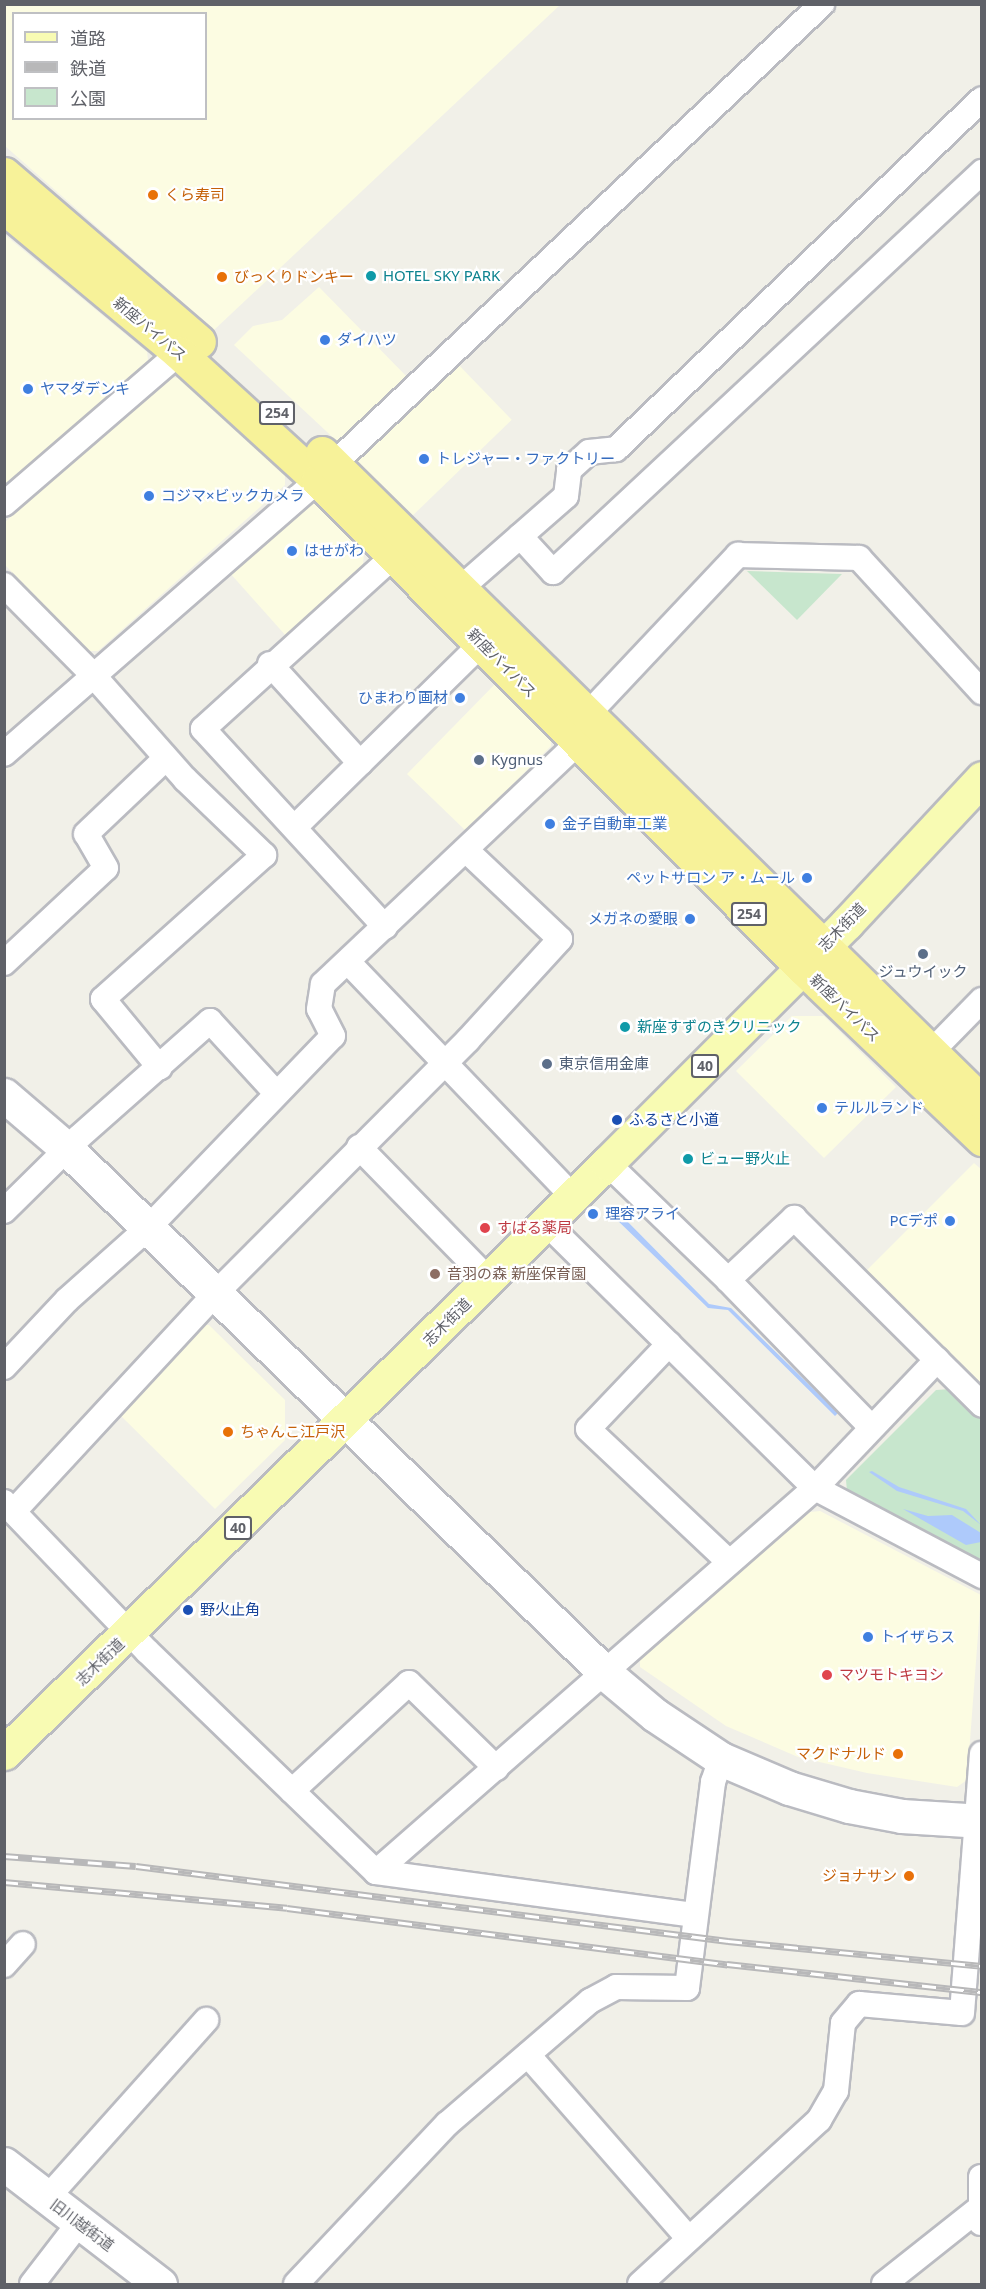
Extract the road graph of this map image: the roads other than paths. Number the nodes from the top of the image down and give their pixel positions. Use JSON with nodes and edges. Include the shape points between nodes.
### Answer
{"nodes":[{"id":1,"x":822,"y":4,"type":"edge"},
{"id":2,"x":977,"y":111,"type":"edge"},
{"id":3,"x":981,"y":172,"type":"edge"},
{"id":4,"x":4,"y":174,"type":"edge"},
{"id":5,"x":4,"y":207,"type":"edge"},
{"id":6,"x":179,"y":353,"type":"junction"},
{"id":7,"x":326,"y":472,"type":"junction"},
{"id":8,"x":4,"y":504,"type":"edge"},
{"id":9,"x":520,"y":536,"type":"junction"},
{"id":10,"x":402,"y":548,"type":"junction"},
{"id":11,"x":4,"y":585,"type":"edge"},
{"id":12,"x":462,"y":587,"type":"junction"},
{"id":13,"x":482,"y":643,"type":"junction"},
{"id":14,"x":270,"y":664,"type":"junction"},
{"id":15,"x":93,"y":675,"type":"junction"},
{"id":16,"x":981,"y":692,"type":"edge"},
{"id":17,"x":583,"y":728,"type":"junction"},
{"id":18,"x":4,"y":754,"type":"edge"},
{"id":19,"x":166,"y":758,"type":"junction"},
{"id":20,"x":360,"y":763,"type":"junction"},
{"id":21,"x":981,"y":778,"type":"edge"},
{"id":22,"x":295,"y":827,"type":"junction"},
{"id":23,"x":467,"y":851,"type":"junction"},
{"id":24,"x":385,"y":927,"type":"junction"},
{"id":25,"x":813,"y":957,"type":"junction"},
{"id":26,"x":348,"y":962,"type":"junction"},
{"id":27,"x":4,"y":963,"type":"edge"},
{"id":28,"x":981,"y":1000,"type":"edge"},
{"id":29,"x":931,"y":1052,"type":"junction"},
{"id":30,"x":442,"y":1061,"type":"junction"},
{"id":31,"x":160,"y":1068,"type":"junction"},
{"id":32,"x":276,"y":1093,"type":"junction"},
{"id":33,"x":4,"y":1095,"type":"edge"},
{"id":34,"x":981,"y":1102,"type":"edge"},
{"id":35,"x":981,"y":1138,"type":"edge"},
{"id":36,"x":359,"y":1147,"type":"junction"},
{"id":37,"x":67,"y":1149,"type":"junction"},
{"id":38,"x":607,"y":1163,"type":"junction"},
{"id":39,"x":573,"y":1197,"type":"junction"},
{"id":40,"x":4,"y":1211,"type":"edge"},
{"id":41,"x":546,"y":1223,"type":"junction"},
{"id":42,"x":149,"y":1227,"type":"junction"},
{"id":43,"x":489,"y":1280,"type":"junction"},
{"id":44,"x":728,"y":1280,"type":"junction"},
{"id":45,"x":216,"y":1293,"type":"junction"},
{"id":46,"x":669,"y":1344,"type":"junction"},
{"id":47,"x":938,"y":1360,"type":"junction"},
{"id":48,"x":4,"y":1366,"type":"edge"},
{"id":49,"x":981,"y":1405,"type":"edge"},
{"id":50,"x":346,"y":1421,"type":"junction"},
{"id":51,"x":872,"y":1428,"type":"junction"},
{"id":52,"x":814,"y":1488,"type":"junction"},
{"id":53,"x":9,"y":1507,"type":"edge"},
{"id":54,"x":728,"y":1561,"type":"junction"},
{"id":55,"x":981,"y":1576,"type":"edge"},
{"id":56,"x":130,"y":1634,"type":"junction"},
{"id":57,"x":605,"y":1673,"type":"junction"},
{"id":58,"x":4,"y":1753,"type":"edge"},
{"id":59,"x":981,"y":1754,"type":"edge"},
{"id":60,"x":721,"y":1759,"type":"junction"},
{"id":61,"x":496,"y":1768,"type":"junction"},
{"id":62,"x":292,"y":1791,"type":"junction"},
{"id":63,"x":979,"y":1821,"type":"edge"},
{"id":64,"x":376,"y":1872,"type":"junction"},
{"id":65,"x":693,"y":1915,"type":"junction"},
{"id":66,"x":23,"y":1944,"type":"dead end"},
{"id":67,"x":4,"y":1965,"type":"edge"},
{"id":68,"x":206,"y":2020,"type":"dead end"},
{"id":69,"x":528,"y":2055,"type":"junction"},
{"id":70,"x":4,"y":2164,"type":"edge"},
{"id":71,"x":981,"y":2177,"type":"edge"},
{"id":72,"x":47,"y":2198,"type":"junction"},
{"id":73,"x":981,"y":2218,"type":"edge"},
{"id":74,"x":79,"y":2223,"type":"junction"},
{"id":75,"x":689,"y":2239,"type":"junction"},
{"id":76,"x":32,"y":2284,"type":"edge"},
{"id":77,"x":160,"y":2284,"type":"edge"},
{"id":78,"x":296,"y":2284,"type":"edge"},
{"id":79,"x":640,"y":2284,"type":"edge"},
{"id":80,"x":884,"y":2284,"type":"edge"}],
"edges":[{"from":1,"to":7,"type":"street"},
{"from":2,"to":9,"type":"street","via":[[616,449],[589,452],[570,470],[566,496]]},
{"from":3,"to":9,"type":"street","via":[[553,572]]},
{"from":4,"to":7,"type":"highway","name":"新座バイパス","number":"254","via":[[134,283]]},
{"from":5,"to":6,"type":"highway","name":"新座バイパス","number":"254"},
{"from":6,"to":7,"type":"highway","name":"新座バイパス","number":"254"},
{"from":6,"to":8,"type":"street"},
{"from":7,"to":10,"type":"highway","name":"新座バイパス","number":"254"},
{"from":7,"to":15,"type":"street"},
{"from":9,"to":12,"type":"street"},
{"from":10,"to":12,"type":"highway","name":"新座バイパス","number":"254"},
{"from":10,"to":13,"type":"highway","name":"新座バイパス","number":"254"},
{"from":10,"to":14,"type":"street"},
{"from":11,"to":15,"type":"street"},
{"from":12,"to":17,"type":"highway","name":"新座バイパス","number":"254"},
{"from":13,"to":17,"type":"highway","name":"新座バイパス","number":"254"},
{"from":13,"to":20,"type":"street"},
{"from":14,"to":20,"type":"street"},
{"from":14,"to":22,"type":"street","via":[[203,729]]},
{"from":15,"to":18,"type":"street"},
{"from":15,"to":19,"type":"street"},
{"from":16,"to":17,"type":"street","via":[[860,558],[738,555]]},
{"from":17,"to":23,"type":"street"},
{"from":17,"to":25,"type":"highway","name":"新座バイパス","number":"254"},
{"from":19,"to":27,"type":"street","via":[[86,834],[106,868]]},
{"from":19,"to":31,"type":"street","via":[[264,855],[103,999]]},
{"from":20,"to":22,"type":"street"},
{"from":21,"to":25,"type":"main road","name":"志木街道","number":"40"},
{"from":22,"to":24,"type":"street"},
{"from":23,"to":24,"type":"street"},
{"from":23,"to":30,"type":"street","via":[[560,939],[467,1041]]},
{"from":24,"to":26,"type":"street"},
{"from":25,"to":29,"type":"highway","name":"新座バイパス","number":"254"},
{"from":25,"to":35,"type":"highway","name":"新座バイパス","number":"254"},
{"from":25,"to":38,"type":"main road","name":"志木街道","number":"40"},
{"from":26,"to":30,"type":"street"},
{"from":26,"to":32,"type":"street","via":[[323,984],[319,1009],[333,1036]]},
{"from":28,"to":29,"type":"street"},
{"from":29,"to":34,"type":"highway","name":"新座バイパス","number":"254"},
{"from":30,"to":36,"type":"street"},
{"from":30,"to":39,"type":"street"},
{"from":31,"to":32,"type":"street","via":[[210,1021]]},
{"from":31,"to":37,"type":"street"},
{"from":32,"to":42,"type":"street"},
{"from":33,"to":37,"type":"street"},
{"from":36,"to":43,"type":"street"},
{"from":36,"to":45,"type":"street"},
{"from":37,"to":40,"type":"street"},
{"from":37,"to":42,"type":"street"},
{"from":38,"to":39,"type":"main road","name":"志木街道","number":"40"},
{"from":38,"to":44,"type":"street"},
{"from":39,"to":41,"type":"main road","name":"志木街道","number":"40"},
{"from":41,"to":43,"type":"main road","name":"志木街道","number":"40"},
{"from":41,"to":46,"type":"street"},
{"from":42,"to":45,"type":"street"},
{"from":42,"to":48,"type":"street","via":[[67,1300]]},
{"from":43,"to":50,"type":"main road","name":"志木街道","number":"40"},
{"from":44,"to":47,"type":"street","via":[[794,1218]]},
{"from":44,"to":51,"type":"street"},
{"from":45,"to":50,"type":"street"},
{"from":45,"to":53,"type":"street"},
{"from":46,"to":52,"type":"street"},
{"from":46,"to":54,"type":"street","via":[[588,1429]]},
{"from":47,"to":49,"type":"street"},
{"from":47,"to":51,"type":"street"},
{"from":50,"to":56,"type":"main road","name":"志木街道","number":"40"},
{"from":50,"to":57,"type":"street"},
{"from":51,"to":52,"type":"street"},
{"from":52,"to":54,"type":"street"},
{"from":52,"to":55,"type":"street"},
{"from":53,"to":56,"type":"street"},
{"from":54,"to":57,"type":"street"},
{"from":56,"to":58,"type":"main road","name":"志木街道","number":"40"},
{"from":56,"to":62,"type":"street"},
{"from":57,"to":60,"type":"street","via":[[655,1715]]},
{"from":57,"to":61,"type":"street"},
{"from":59,"to":63,"type":"street"},
{"from":60,"to":63,"type":"street","via":[[789,1788],[849,1806]]},
{"from":60,"to":65,"type":"street","via":[[712,1782]]},
{"from":61,"to":62,"type":"street","via":[[410,1683]]},
{"from":61,"to":64,"type":"street"},
{"from":62,"to":64,"type":"street"},
{"from":63,"to":75,"type":"street","via":[[962,2013],[859,2004],[843,2023],[836,2091],[819,2120]]},
{"from":64,"to":65,"type":"street"},
{"from":65,"to":69,"type":"street","via":[[687,1988],[616,1987],[590,2001]]},
{"from":66,"to":67,"type":"street"},
{"from":68,"to":72,"type":"street"},
{"from":69,"to":75,"type":"street"},
{"from":69,"to":78,"type":"street","via":[[447,2124]]},
{"from":70,"to":72,"type":"street","name":"旧川越街道"},
{"from":71,"to":73,"type":"street"},
{"from":72,"to":74,"type":"street","name":"旧川越街道"},
{"from":73,"to":80,"type":"street"},
{"from":74,"to":76,"type":"street"},
{"from":74,"to":77,"type":"street","name":"旧川越街道"},
{"from":75,"to":79,"type":"street"}]}
